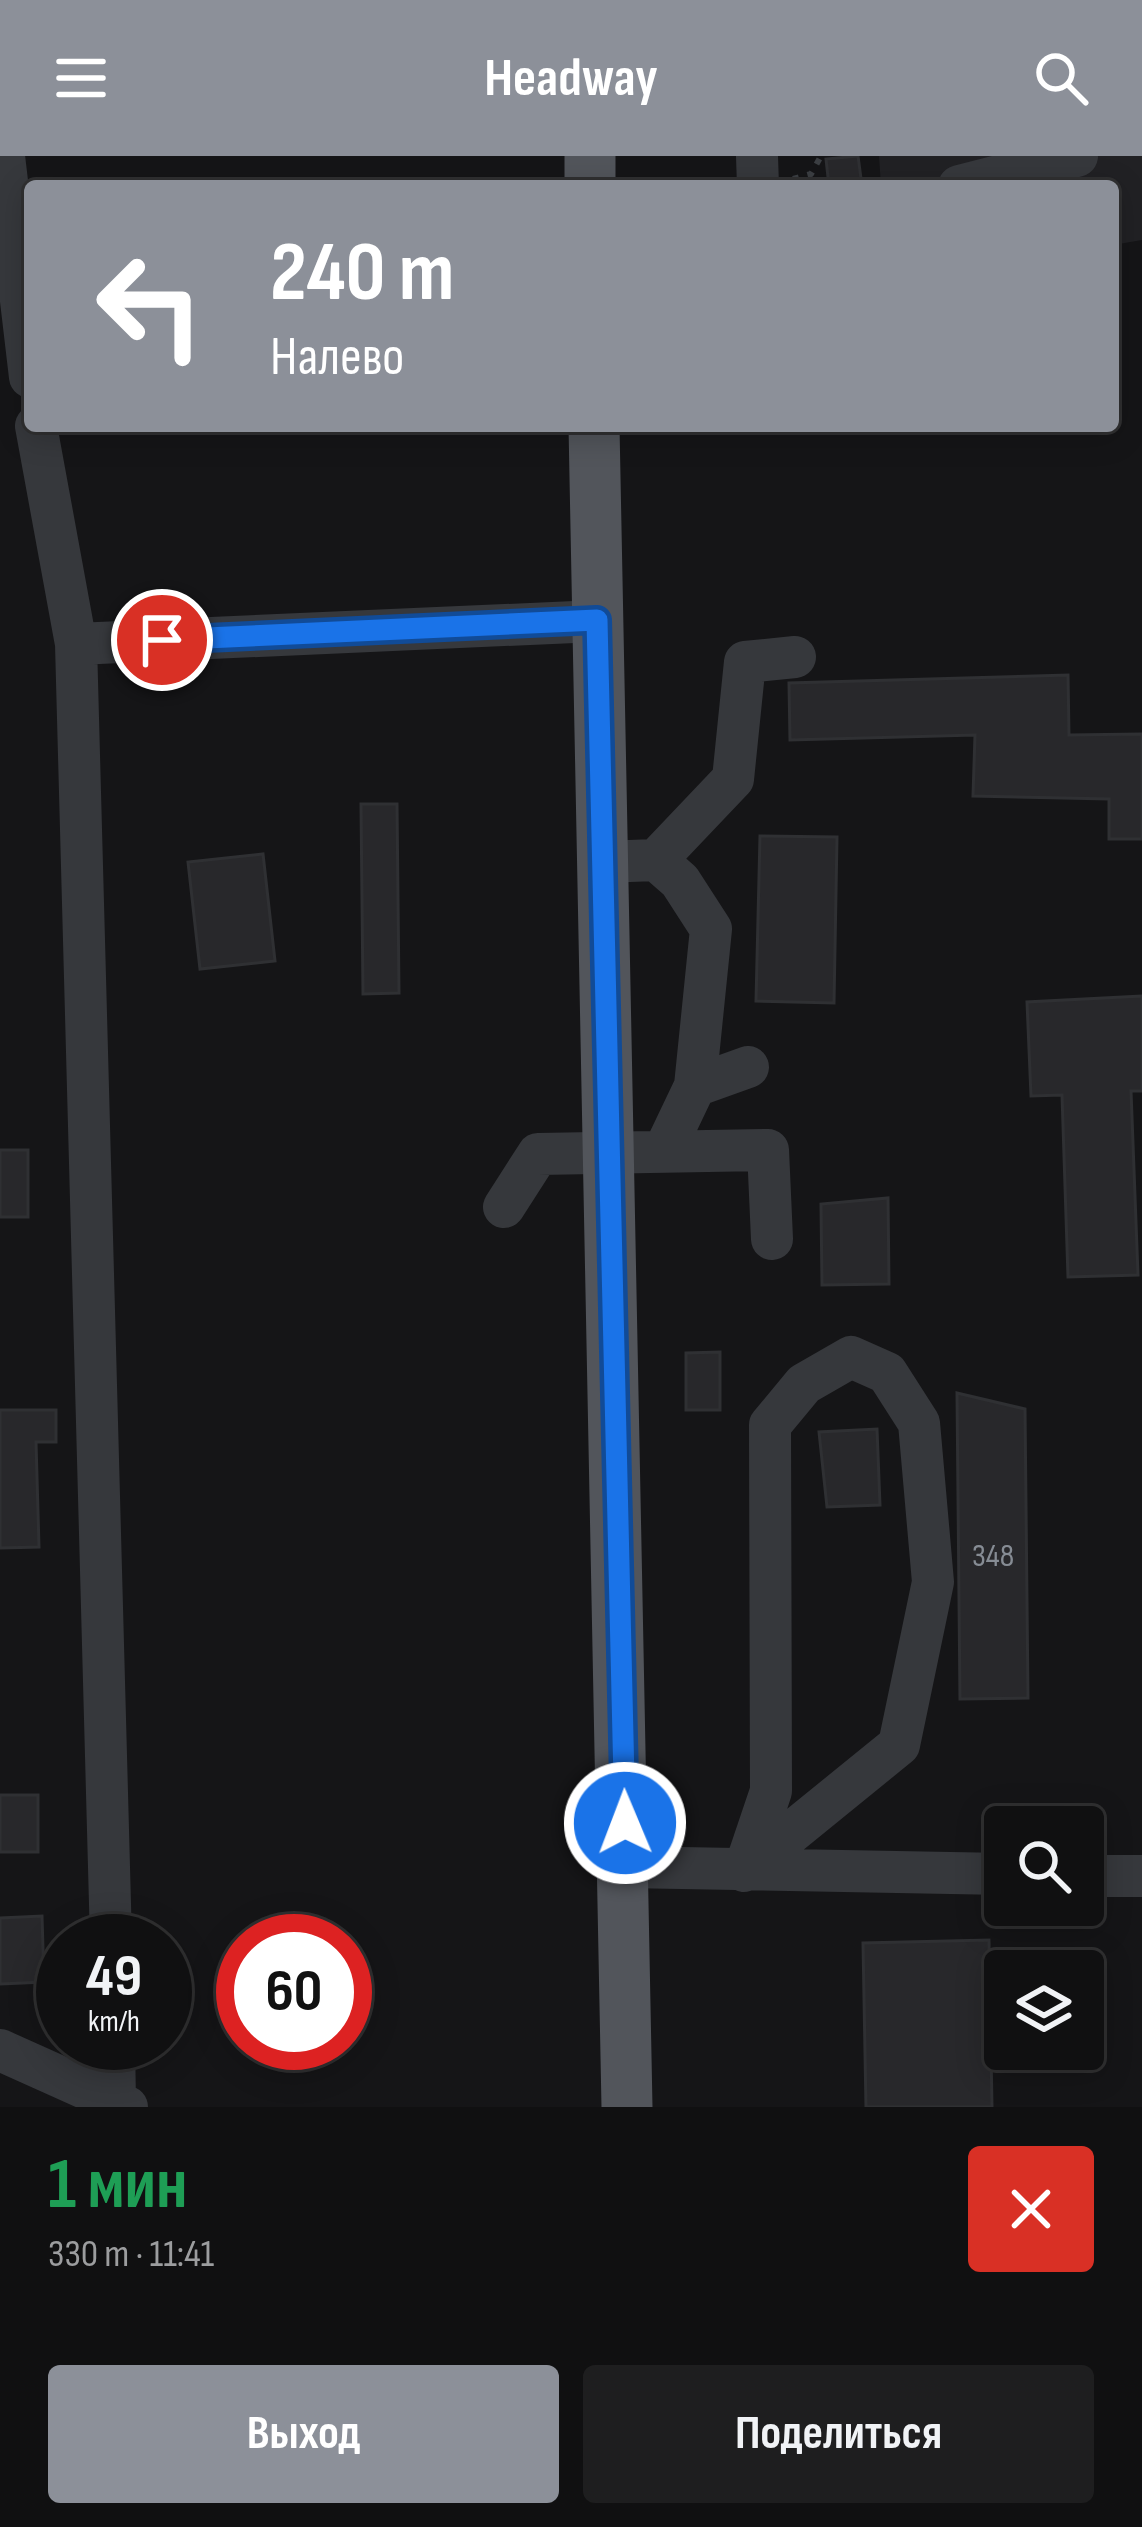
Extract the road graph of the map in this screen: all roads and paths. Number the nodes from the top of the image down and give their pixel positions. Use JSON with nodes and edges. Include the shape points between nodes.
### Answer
{"nodes":[{"id":1,"x":4,"y":156,"type":"edge"},
{"id":2,"x":1077,"y":156,"type":"edge"},
{"id":3,"x":983,"y":180,"type":"edge"},
{"id":4,"x":24,"y":325,"type":"edge"},
{"id":5,"x":594,"y":432,"type":"edge"},
{"id":6,"x":25,"y":447,"type":"edge"},
{"id":7,"x":597,"y":620,"type":"junction"},
{"id":8,"x":76,"y":644,"type":"junction"},
{"id":9,"x":795,"y":657,"type":"dead end"},
{"id":10,"x":656,"y":860,"type":"junction"},
{"id":11,"x":603,"y":862,"type":"junction"},
{"id":12,"x":748,"y":1067,"type":"dead end"},
{"id":13,"x":695,"y":1086,"type":"junction"},
{"id":14,"x":611,"y":1151,"type":"junction"},
{"id":15,"x":664,"y":1151,"type":"junction"},
{"id":16,"x":504,"y":1207,"type":"dead end"},
{"id":17,"x":772,"y":1240,"type":"dead end"},
{"id":18,"x":626,"y":1867,"type":"junction"},
{"id":19,"x":744,"y":1871,"type":"junction"},
{"id":20,"x":984,"y":1874,"type":"edge"},
{"id":21,"x":1104,"y":1876,"type":"edge"},
{"id":22,"x":1142,"y":1876,"type":"edge"},
{"id":23,"x":110,"y":1914,"type":"edge"},
{"id":24,"x":0,"y":2050,"type":"edge"},
{"id":25,"x":117,"y":2070,"type":"edge"},
{"id":26,"x":121,"y":2104,"type":"edge"},
{"id":27,"x":627,"y":2107,"type":"edge"}],
"edges":[{"from":1,"to":4,"type":"street"},
{"from":2,"to":3,"type":"street"},
{"from":5,"to":7,"type":"main road"},
{"from":6,"to":8,"type":"street"},
{"from":7,"to":8,"type":"street"},
{"from":7,"to":11,"type":"main road"},
{"from":8,"to":23,"type":"street"},
{"from":9,"to":10,"type":"street","via":[[745,662],[733,779]]},
{"from":10,"to":11,"type":"street"},
{"from":10,"to":13,"type":"street","via":[[712,929]]},
{"from":11,"to":14,"type":"main road"},
{"from":12,"to":13,"type":"street"},
{"from":13,"to":15,"type":"street"},
{"from":14,"to":15,"type":"street"},
{"from":14,"to":16,"type":"street","via":[[538,1154]]},
{"from":14,"to":18,"type":"main road"},
{"from":15,"to":17,"type":"street","via":[[769,1150]]},
{"from":18,"to":19,"type":"street"},
{"from":18,"to":27,"type":"main road"},
{"from":19,"to":19,"type":"street","via":[[898,1745],[933,1582],[920,1423],[887,1373],[850,1357],[804,1384],[770,1425],[771,1791]]},
{"from":19,"to":20,"type":"street"},
{"from":21,"to":22,"type":"street"},
{"from":24,"to":26,"type":"street"},
{"from":25,"to":26,"type":"street"}]}
